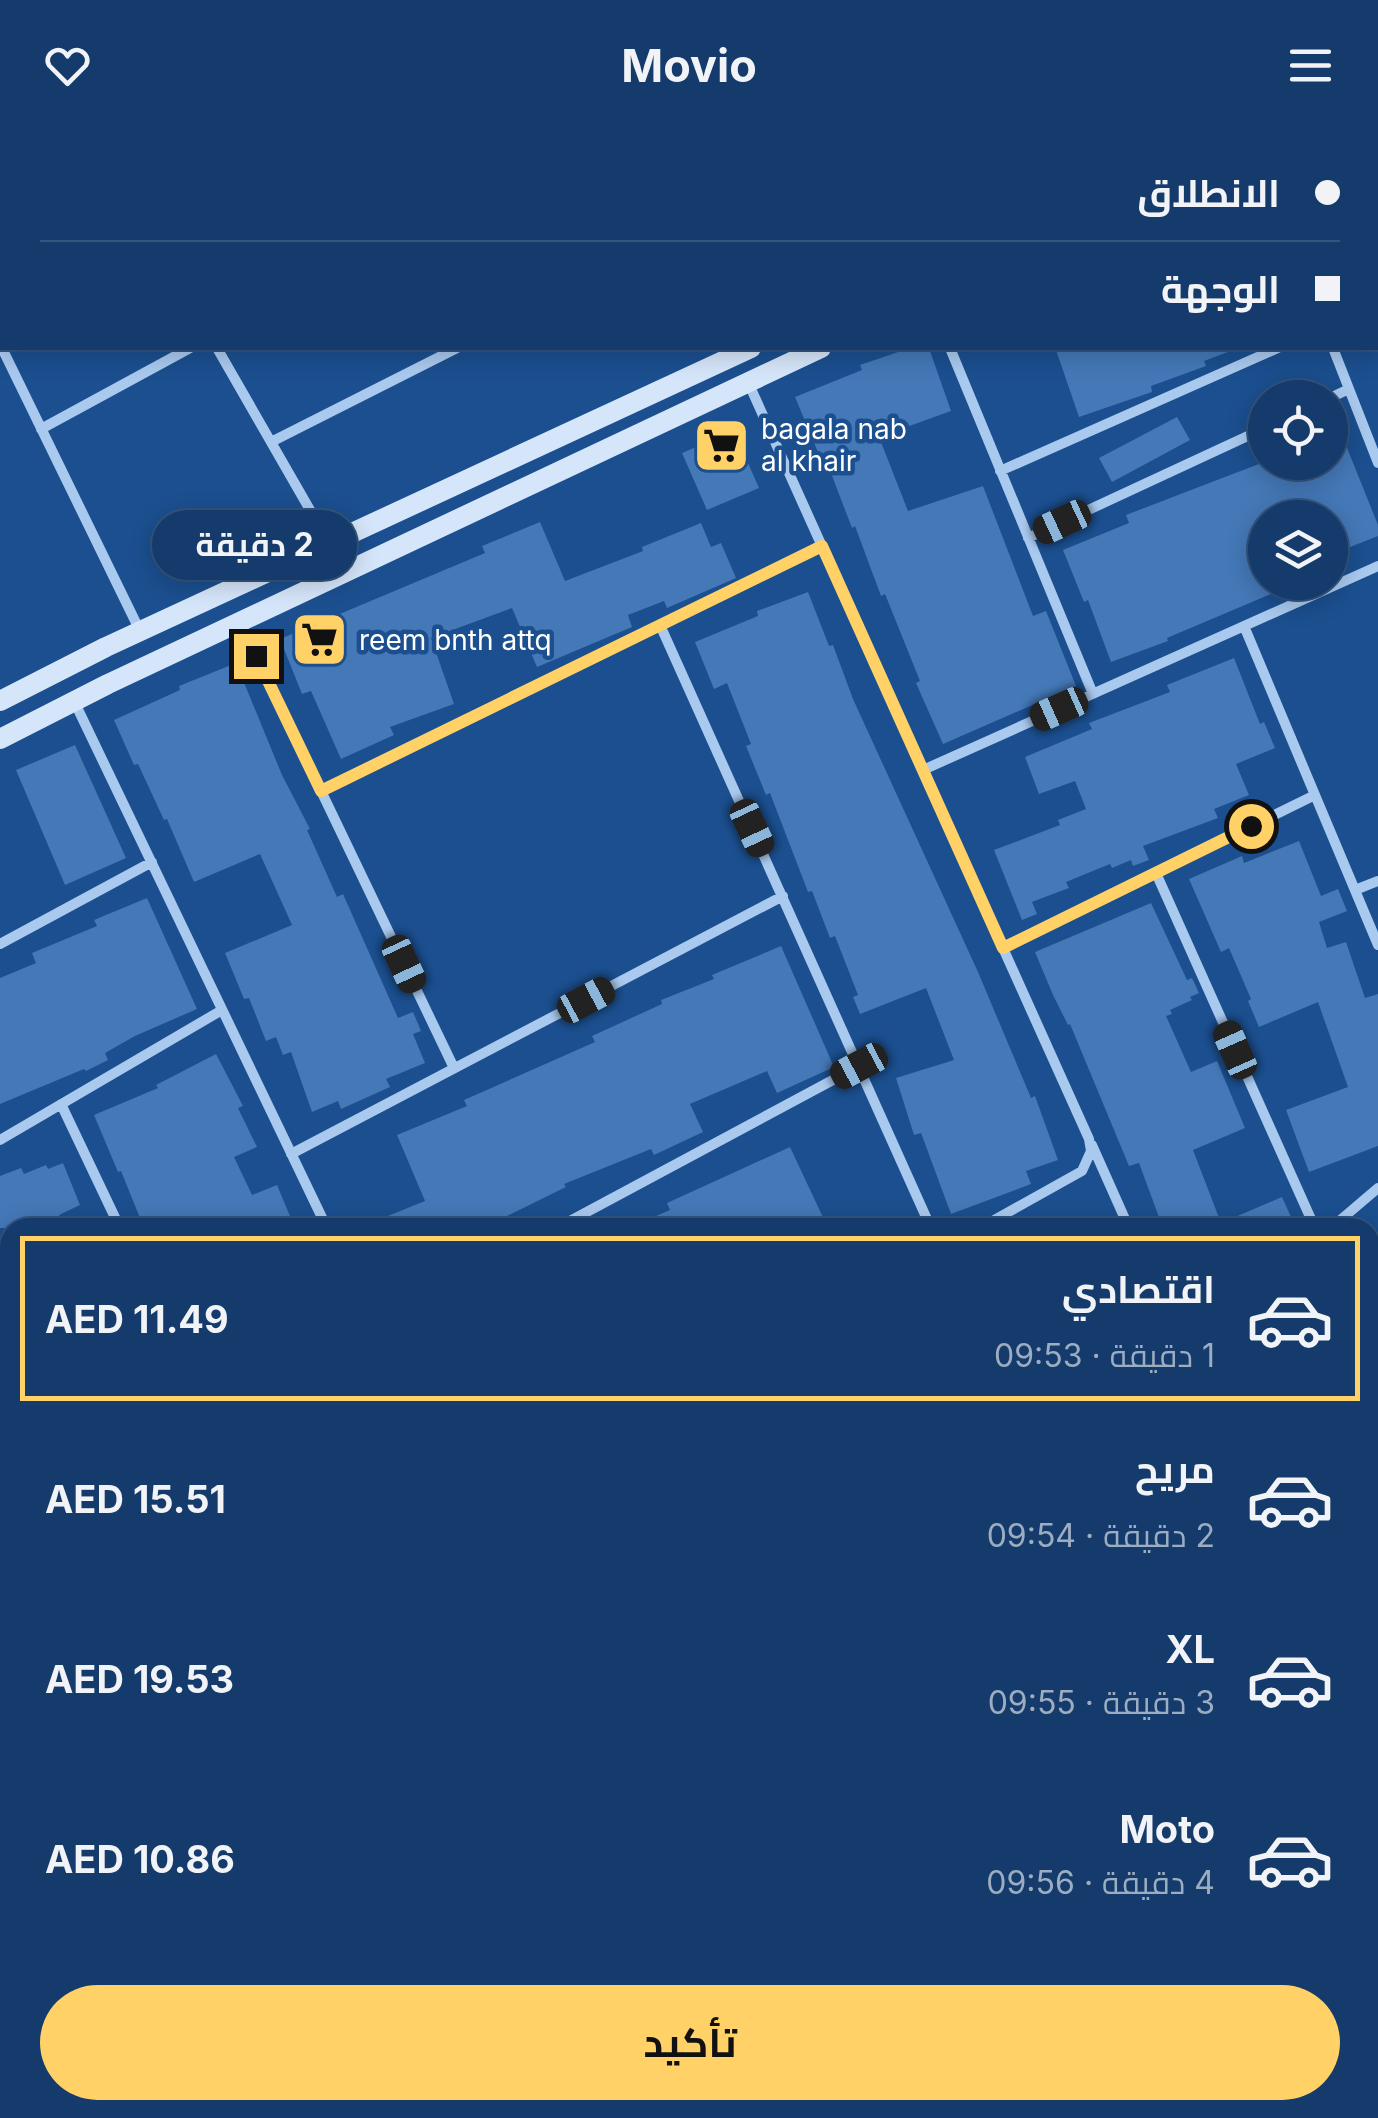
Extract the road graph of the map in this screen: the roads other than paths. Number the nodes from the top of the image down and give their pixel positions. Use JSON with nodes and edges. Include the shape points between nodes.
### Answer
{"nodes":[{"id":1,"x":3,"y":350,"type":"edge"},
{"id":2,"x":186,"y":350,"type":"edge"},
{"id":3,"x":218,"y":350,"type":"edge"},
{"id":4,"x":747,"y":350,"type":"edge"},
{"id":5,"x":818,"y":350,"type":"edge"},
{"id":6,"x":951,"y":350,"type":"edge"},
{"id":7,"x":1273,"y":350,"type":"edge"},
{"id":8,"x":1335,"y":350,"type":"edge"},
{"id":9,"x":442,"y":352,"type":"edge"},
{"id":10,"x":748,"y":382,"type":"junction"},
{"id":11,"x":1350,"y":389,"type":"joint"},
{"id":12,"x":41,"y":428,"type":"junction"},
{"id":13,"x":1248,"y":436,"type":"edge"},
{"id":14,"x":271,"y":442,"type":"junction"},
{"id":15,"x":1378,"y":463,"type":"edge"},
{"id":16,"x":1000,"y":471,"type":"junction"},
{"id":17,"x":1028,"y":538,"type":"junction"},
{"id":18,"x":330,"y":543,"type":"junction"},
{"id":19,"x":822,"y":546,"type":"junction"},
{"id":20,"x":1378,"y":566,"type":"edge"},
{"id":21,"x":240,"y":622,"type":"junction"},
{"id":22,"x":660,"y":625,"type":"junction"},
{"id":23,"x":1244,"y":626,"type":"junction"},
{"id":24,"x":140,"y":631,"type":"junction"},
{"id":25,"x":1092,"y":694,"type":"junction"},
{"id":26,"x":0,"y":700,"type":"edge"},
{"id":27,"x":74,"y":701,"type":"junction"},
{"id":28,"x":0,"y":739,"type":"edge"},
{"id":29,"x":923,"y":770,"type":"junction"},
{"id":30,"x":321,"y":791,"type":"junction"},
{"id":31,"x":1314,"y":795,"type":"junction"},
{"id":32,"x":152,"y":862,"type":"junction"},
{"id":33,"x":1156,"y":873,"type":"junction"},
{"id":34,"x":1378,"y":881,"type":"edge"},
{"id":35,"x":1355,"y":890,"type":"junction"},
{"id":36,"x":783,"y":896,"type":"junction"},
{"id":37,"x":0,"y":944,"type":"edge"},
{"id":38,"x":1378,"y":945,"type":"edge"},
{"id":39,"x":1003,"y":948,"type":"junction"},
{"id":40,"x":222,"y":1010,"type":"junction"},
{"id":41,"x":859,"y":1066,"type":"junction"},
{"id":42,"x":454,"y":1068,"type":"junction"},
{"id":43,"x":61,"y":1104,"type":"junction"},
{"id":44,"x":0,"y":1140,"type":"edge"},
{"id":45,"x":1089,"y":1140,"type":"junction"},
{"id":46,"x":292,"y":1154,"type":"junction"},
{"id":47,"x":1378,"y":1188,"type":"edge"},
{"id":48,"x":115,"y":1218,"type":"edge"},
{"id":49,"x":321,"y":1218,"type":"edge"},
{"id":50,"x":575,"y":1218,"type":"edge"},
{"id":51,"x":927,"y":1218,"type":"edge"},
{"id":52,"x":998,"y":1218,"type":"edge"},
{"id":53,"x":1125,"y":1218,"type":"edge"},
{"id":54,"x":1310,"y":1218,"type":"edge"},
{"id":55,"x":1343,"y":1218,"type":"edge"}],
"edges":[{"from":1,"to":12,"type":"street"},
{"from":2,"to":12,"type":"street"},
{"from":3,"to":14,"type":"street"},
{"from":4,"to":18,"type":"main road"},
{"from":5,"to":10,"type":"main road"},
{"from":6,"to":16,"type":"street"},
{"from":7,"to":16,"type":"street"},
{"from":8,"to":11,"type":"street"},
{"from":9,"to":14,"type":"street"},
{"from":10,"to":19,"type":"street"},
{"from":10,"to":21,"type":"main road"},
{"from":11,"to":15,"type":"street"},
{"from":12,"to":24,"type":"street"},
{"from":13,"to":17,"type":"street"},
{"from":14,"to":18,"type":"street"},
{"from":16,"to":17,"type":"street"},
{"from":17,"to":25,"type":"street"},
{"from":18,"to":24,"type":"main road"},
{"from":19,"to":22,"type":"street"},
{"from":19,"to":29,"type":"street"},
{"from":20,"to":23,"type":"street"},
{"from":21,"to":27,"type":"main road"},
{"from":21,"to":30,"type":"street"},
{"from":22,"to":30,"type":"street"},
{"from":22,"to":36,"type":"street"},
{"from":23,"to":25,"type":"street"},
{"from":23,"to":31,"type":"street"},
{"from":24,"to":26,"type":"main road"},
{"from":25,"to":29,"type":"street"},
{"from":27,"to":28,"type":"main road"},
{"from":27,"to":32,"type":"street"},
{"from":29,"to":39,"type":"street"},
{"from":30,"to":42,"type":"street"},
{"from":31,"to":33,"type":"street"},
{"from":31,"to":35,"type":"street"},
{"from":32,"to":37,"type":"street"},
{"from":32,"to":40,"type":"street"},
{"from":33,"to":39,"type":"street"},
{"from":33,"to":54,"type":"street"},
{"from":34,"to":35,"type":"street"},
{"from":35,"to":38,"type":"street"},
{"from":36,"to":41,"type":"street"},
{"from":36,"to":42,"type":"street"},
{"from":39,"to":45,"type":"street"},
{"from":40,"to":43,"type":"street"},
{"from":40,"to":46,"type":"street"},
{"from":41,"to":50,"type":"street"},
{"from":41,"to":51,"type":"street"},
{"from":42,"to":46,"type":"street"},
{"from":43,"to":44,"type":"street"},
{"from":43,"to":48,"type":"street"},
{"from":45,"to":52,"type":"street","via":[[1082,1171]]},
{"from":45,"to":53,"type":"street"},
{"from":46,"to":49,"type":"street"},
{"from":47,"to":55,"type":"street"}]}
